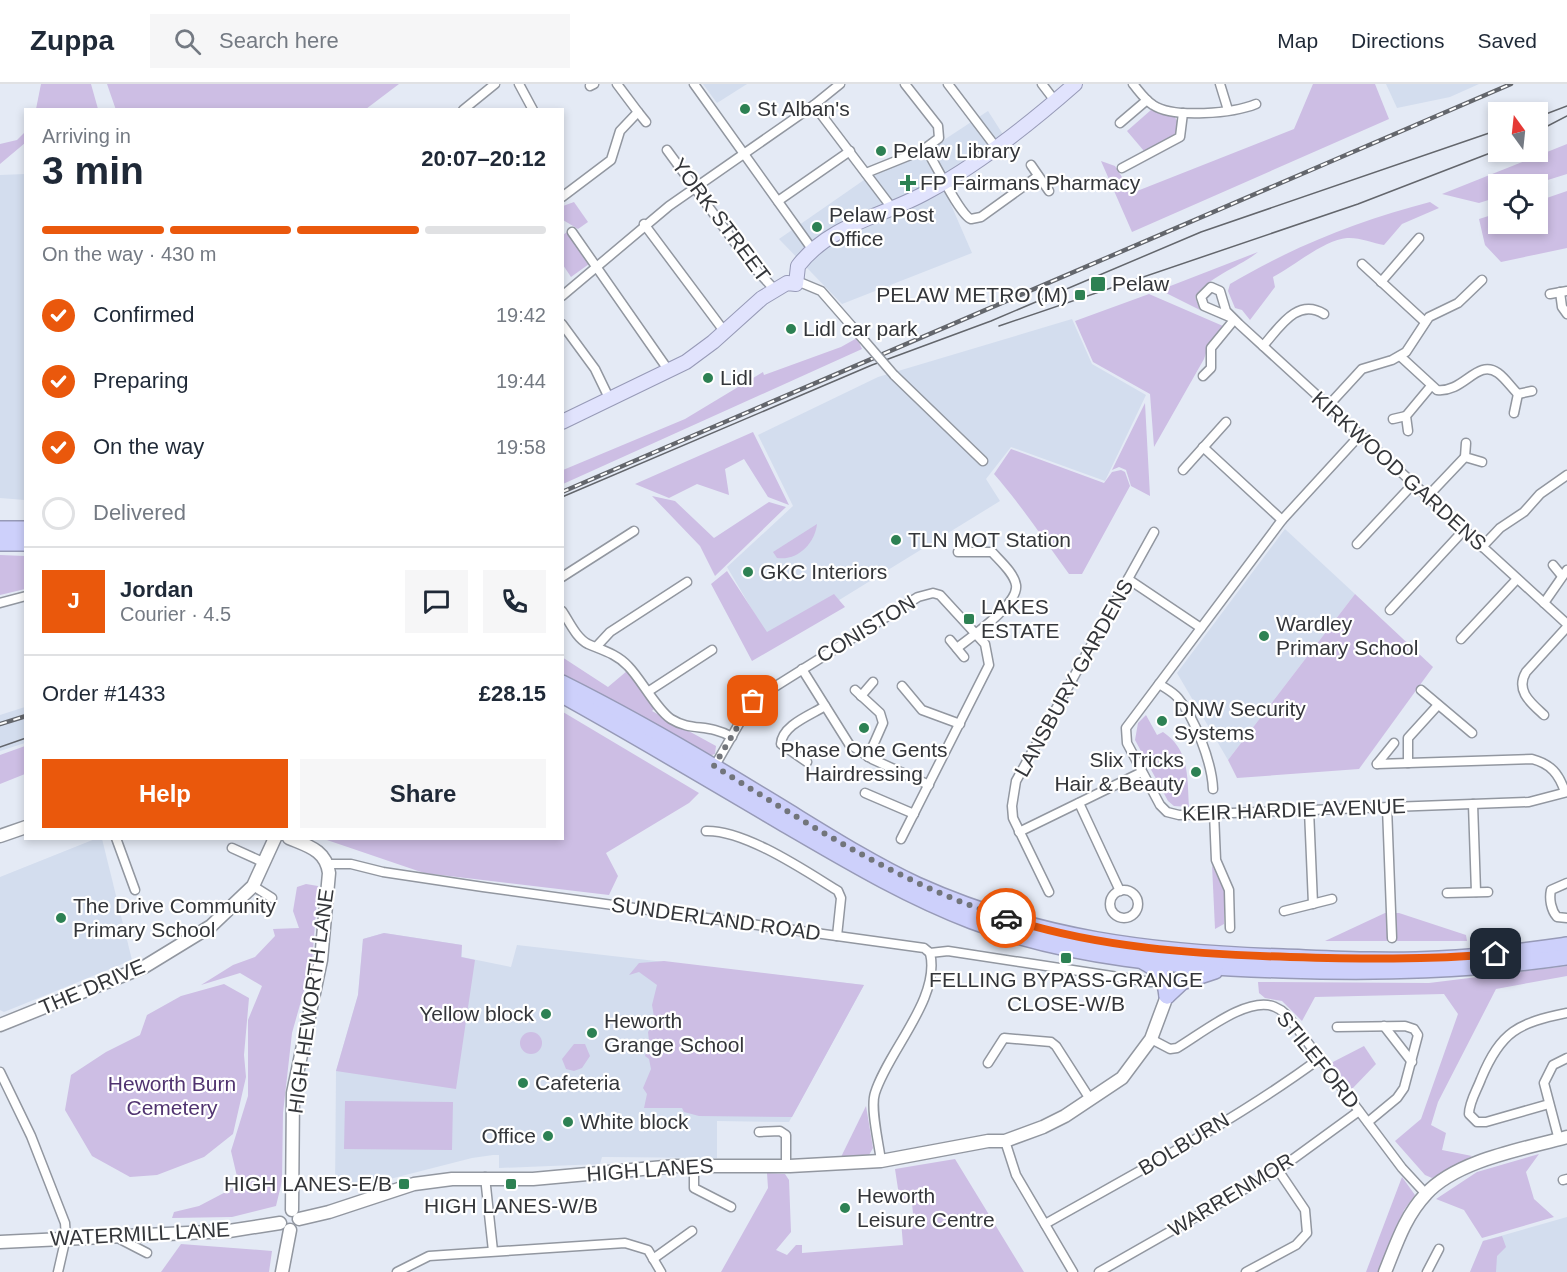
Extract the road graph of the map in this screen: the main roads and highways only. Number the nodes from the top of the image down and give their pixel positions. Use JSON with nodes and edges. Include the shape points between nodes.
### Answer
{"nodes":[{"id":1,"x":1075,"y":84,"type":"edge"},
{"id":2,"x":564,"y":422,"type":"edge"},
{"id":3,"x":0,"y":529,"type":"edge"},
{"id":4,"x":24,"y":529,"type":"edge"},
{"id":5,"x":0,"y":543,"type":"edge"},
{"id":6,"x":24,"y":543,"type":"edge"},
{"id":7,"x":564,"y":683,"type":"edge"},
{"id":8,"x":564,"y":696,"type":"edge"},
{"id":9,"x":711,"y":772,"type":"junction"},
{"id":10,"x":1567,"y":938,"type":"edge"},
{"id":11,"x":1567,"y":945,"type":"edge"},
{"id":12,"x":1515,"y":952,"type":"junction"},
{"id":13,"x":1567,"y":957,"type":"edge"},
{"id":14,"x":1141,"y":960,"type":"junction"},
{"id":15,"x":1224,"y":969,"type":"junction"}],
"edges":[{"from":1,"to":2,"type":"main road","via":[[929,192],[851,224],[812,249],[789,283],[754,303],[693,356]]},
{"from":3,"to":4,"type":"highway"},
{"from":5,"to":6,"type":"highway"},
{"from":7,"to":9,"type":"highway","via":[[632,718]]},
{"from":8,"to":9,"type":"highway"},
{"from":9,"to":12,"type":"highway","via":[[916,884],[1040,930],[1108,944],[1209,955],[1426,959]]},
{"from":9,"to":14,"type":"highway","via":[[854,864],[912,895],[963,917],[1036,940]]},
{"from":10,"to":12,"type":"highway"},
{"from":11,"to":12,"type":"highway"},
{"from":13,"to":15,"type":"highway","via":[[1387,974]]},
{"from":14,"to":15,"type":"highway"},
{"from":14,"to":15,"type":"highway","via":[[1163,977],[1167,996],[1182,982]]}]}
